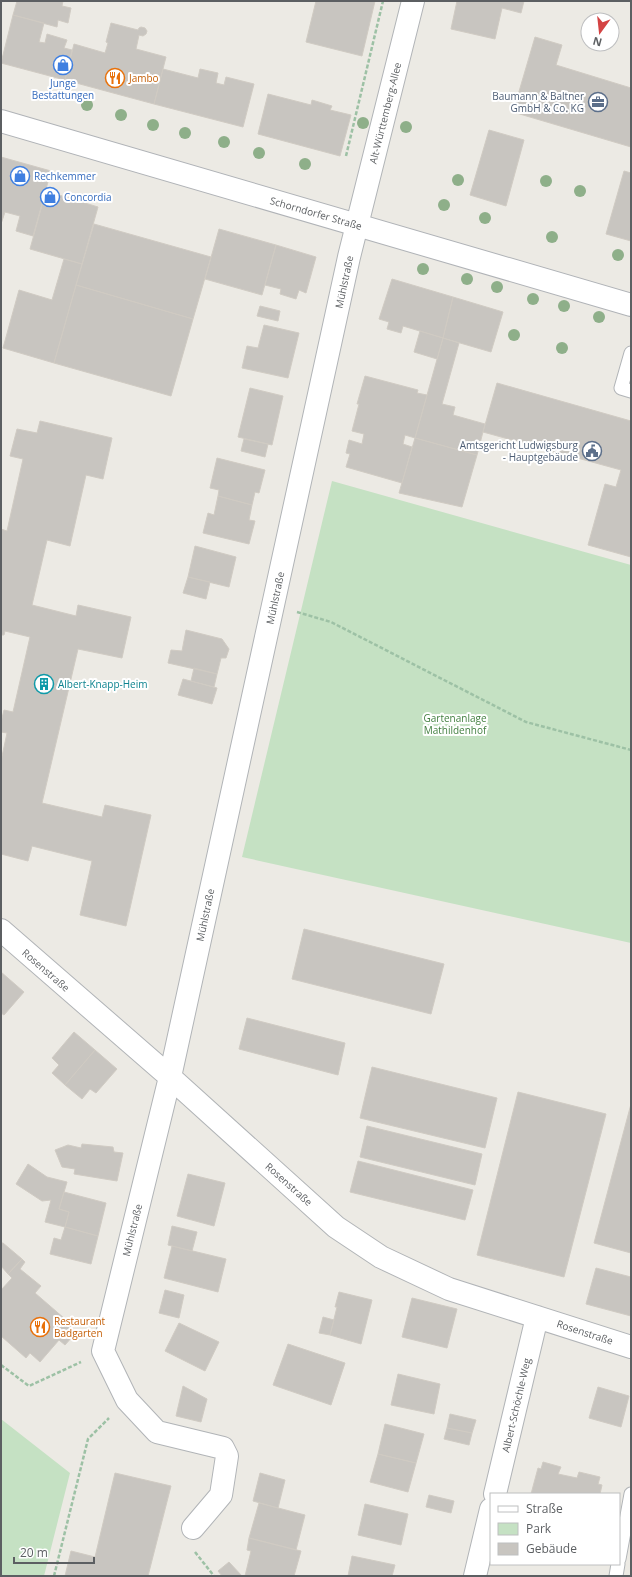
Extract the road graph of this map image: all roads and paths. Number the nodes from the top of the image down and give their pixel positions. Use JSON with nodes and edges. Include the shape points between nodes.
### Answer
{"nodes":[{"id":1,"x":383,"y":1,"type":"edge"},
{"id":2,"x":413,"y":1,"type":"edge"},
{"id":3,"x":1,"y":121,"type":"edge"},
{"id":4,"x":345,"y":164,"type":"dead end"},
{"id":5,"x":356,"y":225,"type":"junction"},
{"id":6,"x":631,"y":305,"type":"edge"},
{"id":7,"x":631,"y":353,"type":"edge"},
{"id":8,"x":631,"y":391,"type":"edge"},
{"id":9,"x":273,"y":605,"type":"junction"},
{"id":10,"x":631,"y":750,"type":"edge"},
{"id":11,"x":1,"y":930,"type":"edge"},
{"id":12,"x":170,"y":1077,"type":"junction"},
{"id":13,"x":537,"y":1317,"type":"junction"},
{"id":14,"x":631,"y":1347,"type":"edge"},
{"id":15,"x":103,"y":1351,"type":"junction"},
{"id":16,"x":1,"y":1365,"type":"edge"},
{"id":17,"x":127,"y":1400,"type":"junction"},
{"id":18,"x":494,"y":1493,"type":"edge"},
{"id":19,"x":631,"y":1494,"type":"edge"},
{"id":20,"x":490,"y":1513,"type":"edge"},
{"id":21,"x":193,"y":1528,"type":"dead end"},
{"id":22,"x":620,"y":1554,"type":"edge"},
{"id":23,"x":618,"y":1565,"type":"edge"},
{"id":24,"x":54,"y":1576,"type":"edge"},
{"id":25,"x":475,"y":1576,"type":"edge"},
{"id":26,"x":616,"y":1576,"type":"edge"}],
"edges":[{"from":1,"to":4,"type":"path"},
{"from":2,"to":5,"type":"street","name":"Alt-Württemberg-Allee"},
{"from":3,"to":5,"type":"street","name":"Schorndorfer Straße"},
{"from":5,"to":6,"type":"street","name":"Schorndorfer Straße"},
{"from":5,"to":9,"type":"street","name":"Mühlstraße"},
{"from":7,"to":8,"type":"lane","via":[[621,388]]},
{"from":9,"to":10,"type":"path","via":[[331,622],[526,722]]},
{"from":9,"to":12,"type":"street","name":"Mühlstraße"},
{"from":11,"to":12,"type":"street","name":"Rosenstraße"},
{"from":12,"to":13,"type":"street","name":"Rosenstraße","via":[[336,1227],[381,1257],[449,1289]]},
{"from":12,"to":15,"type":"street","name":"Mühlstraße"},
{"from":13,"to":14,"type":"street","name":"Rosenstraße"},
{"from":13,"to":18,"type":"street","name":"Albert-Schöchle-Weg"},
{"from":15,"to":16,"type":"path","via":[[30,1386]]},
{"from":15,"to":17,"type":"street"},
{"from":17,"to":21,"type":"street","via":[[157,1432],[224,1448],[227,1456],[221,1494]]},
{"from":17,"to":24,"type":"path","via":[[88,1439]]},
{"from":19,"to":22,"type":"lane"},
{"from":20,"to":25,"type":"street"},
{"from":23,"to":26,"type":"lane"}]}
